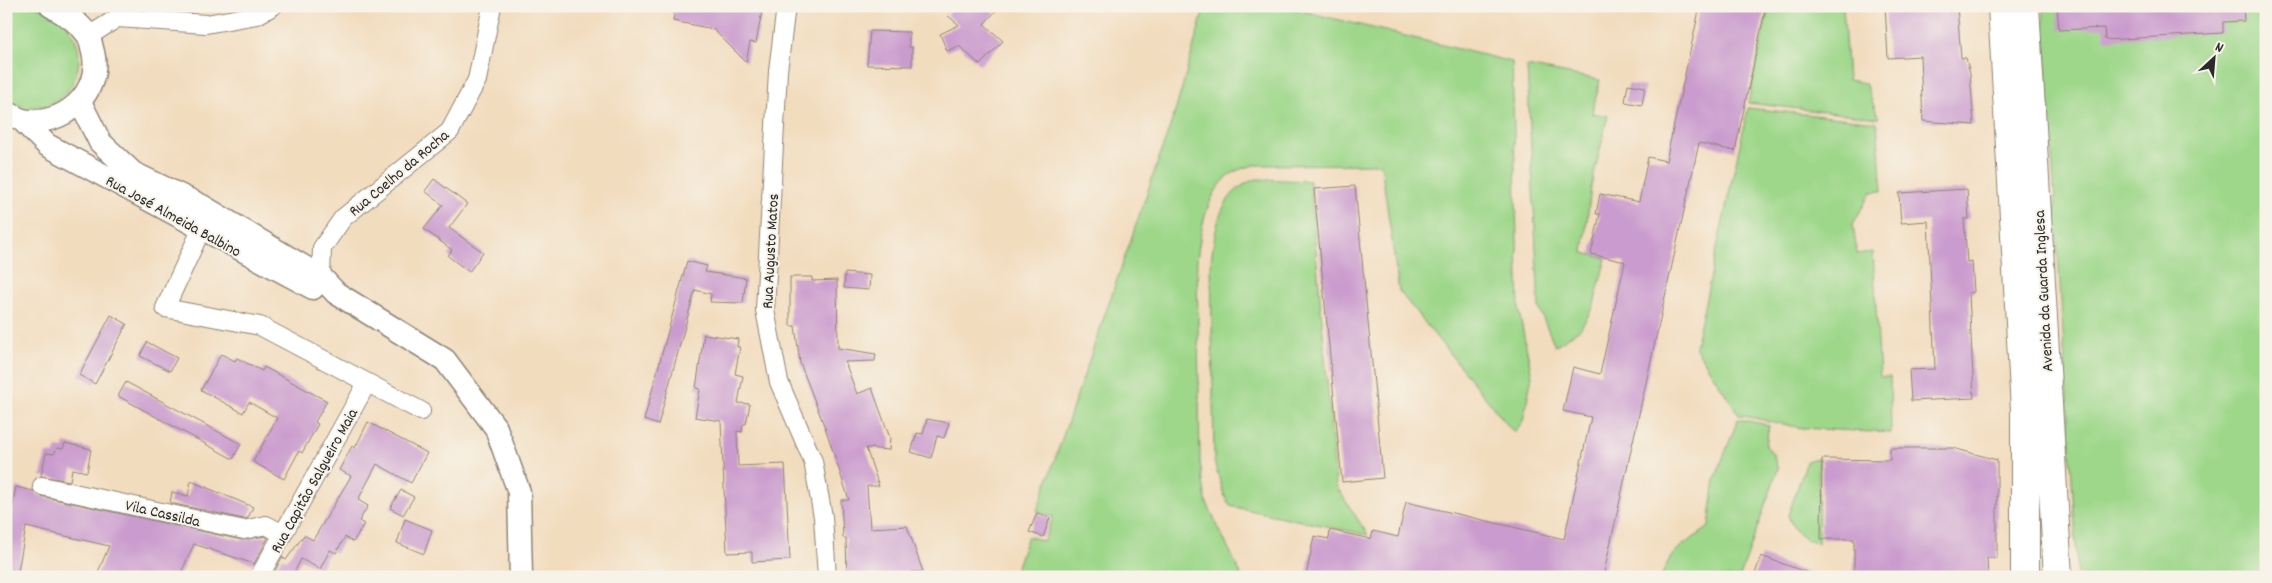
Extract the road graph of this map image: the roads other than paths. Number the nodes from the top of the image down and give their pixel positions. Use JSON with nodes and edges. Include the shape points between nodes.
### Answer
{"nodes":[{"id":1,"x":51,"y":6,"type":"edge"},
{"id":2,"x":273,"y":6,"type":"edge"},
{"id":3,"x":492,"y":6,"type":"edge"},
{"id":4,"x":786,"y":6,"type":"edge"},
{"id":5,"x":2002,"y":6,"type":"edge"},
{"id":6,"x":2025,"y":6,"type":"edge"},
{"id":7,"x":79,"y":21,"type":"edge"},
{"id":8,"x":80,"y":102,"type":"junction"},
{"id":9,"x":14,"y":116,"type":"edge"},
{"id":10,"x":202,"y":206,"type":"junction"},
{"id":11,"x":201,"y":230,"type":"junction"},
{"id":12,"x":328,"y":285,"type":"junction"},
{"id":13,"x":367,"y":383,"type":"junction"},
{"id":14,"x":421,"y":411,"type":"dead end"},
{"id":15,"x":42,"y":486,"type":"dead end"},
{"id":16,"x":283,"y":534,"type":"junction"},
{"id":17,"x":259,"y":577,"type":"edge"},
{"id":18,"x":521,"y":577,"type":"edge"},
{"id":19,"x":827,"y":577,"type":"edge"},
{"id":20,"x":2025,"y":577,"type":"edge"},
{"id":21,"x":2058,"y":577,"type":"edge"}],
"edges":[{"from":1,"to":7,"type":"street"},
{"from":2,"to":7,"type":"street","via":[[257,15],[206,24],[117,18]]},
{"from":3,"to":12,"type":"street","name":"Rua Coelho da Rocha","via":[[477,80],[450,131],[343,218],[322,248]]},
{"from":4,"to":19,"type":"street","name":"Rua Augusto Matos","via":[[778,71],[765,310],[779,382],[813,461],[823,517]]},
{"from":5,"to":20,"type":"main road","name":"Avenida da Guarda Inglesa","via":[[2025,410]]},
{"from":6,"to":21,"type":"main road","name":"Avenida da Guarda Inglesa"},
{"from":7,"to":8,"type":"street","via":[[95,61],[93,78]]},
{"from":8,"to":9,"type":"street","via":[[66,114],[42,121]]},
{"from":8,"to":10,"type":"street","name":"Rua José Almeida Balbino","via":[[100,142],[133,173]]},
{"from":9,"to":11,"type":"street","name":"Rua José Almeida Balbino","via":[[47,145]]},
{"from":10,"to":11,"type":"street"},
{"from":10,"to":12,"type":"street","name":"Rua José Almeida Balbino"},
{"from":11,"to":12,"type":"street","name":"Rua José Almeida Balbino","via":[[314,289]]},
{"from":11,"to":13,"type":"street","via":[[165,308],[260,326]]},
{"from":12,"to":18,"type":"street","name":"Rua José Almeida Balbino","via":[[445,360],[496,428],[520,492]]},
{"from":13,"to":14,"type":"street"},
{"from":13,"to":16,"type":"street","name":"Rua Capitão Salgueiro Maia"},
{"from":15,"to":16,"type":"street","name":"Vila Cassilda","via":[[244,530],[266,526]]},
{"from":16,"to":17,"type":"street","name":"Rua Capitão Salgueiro Maia"}]}
